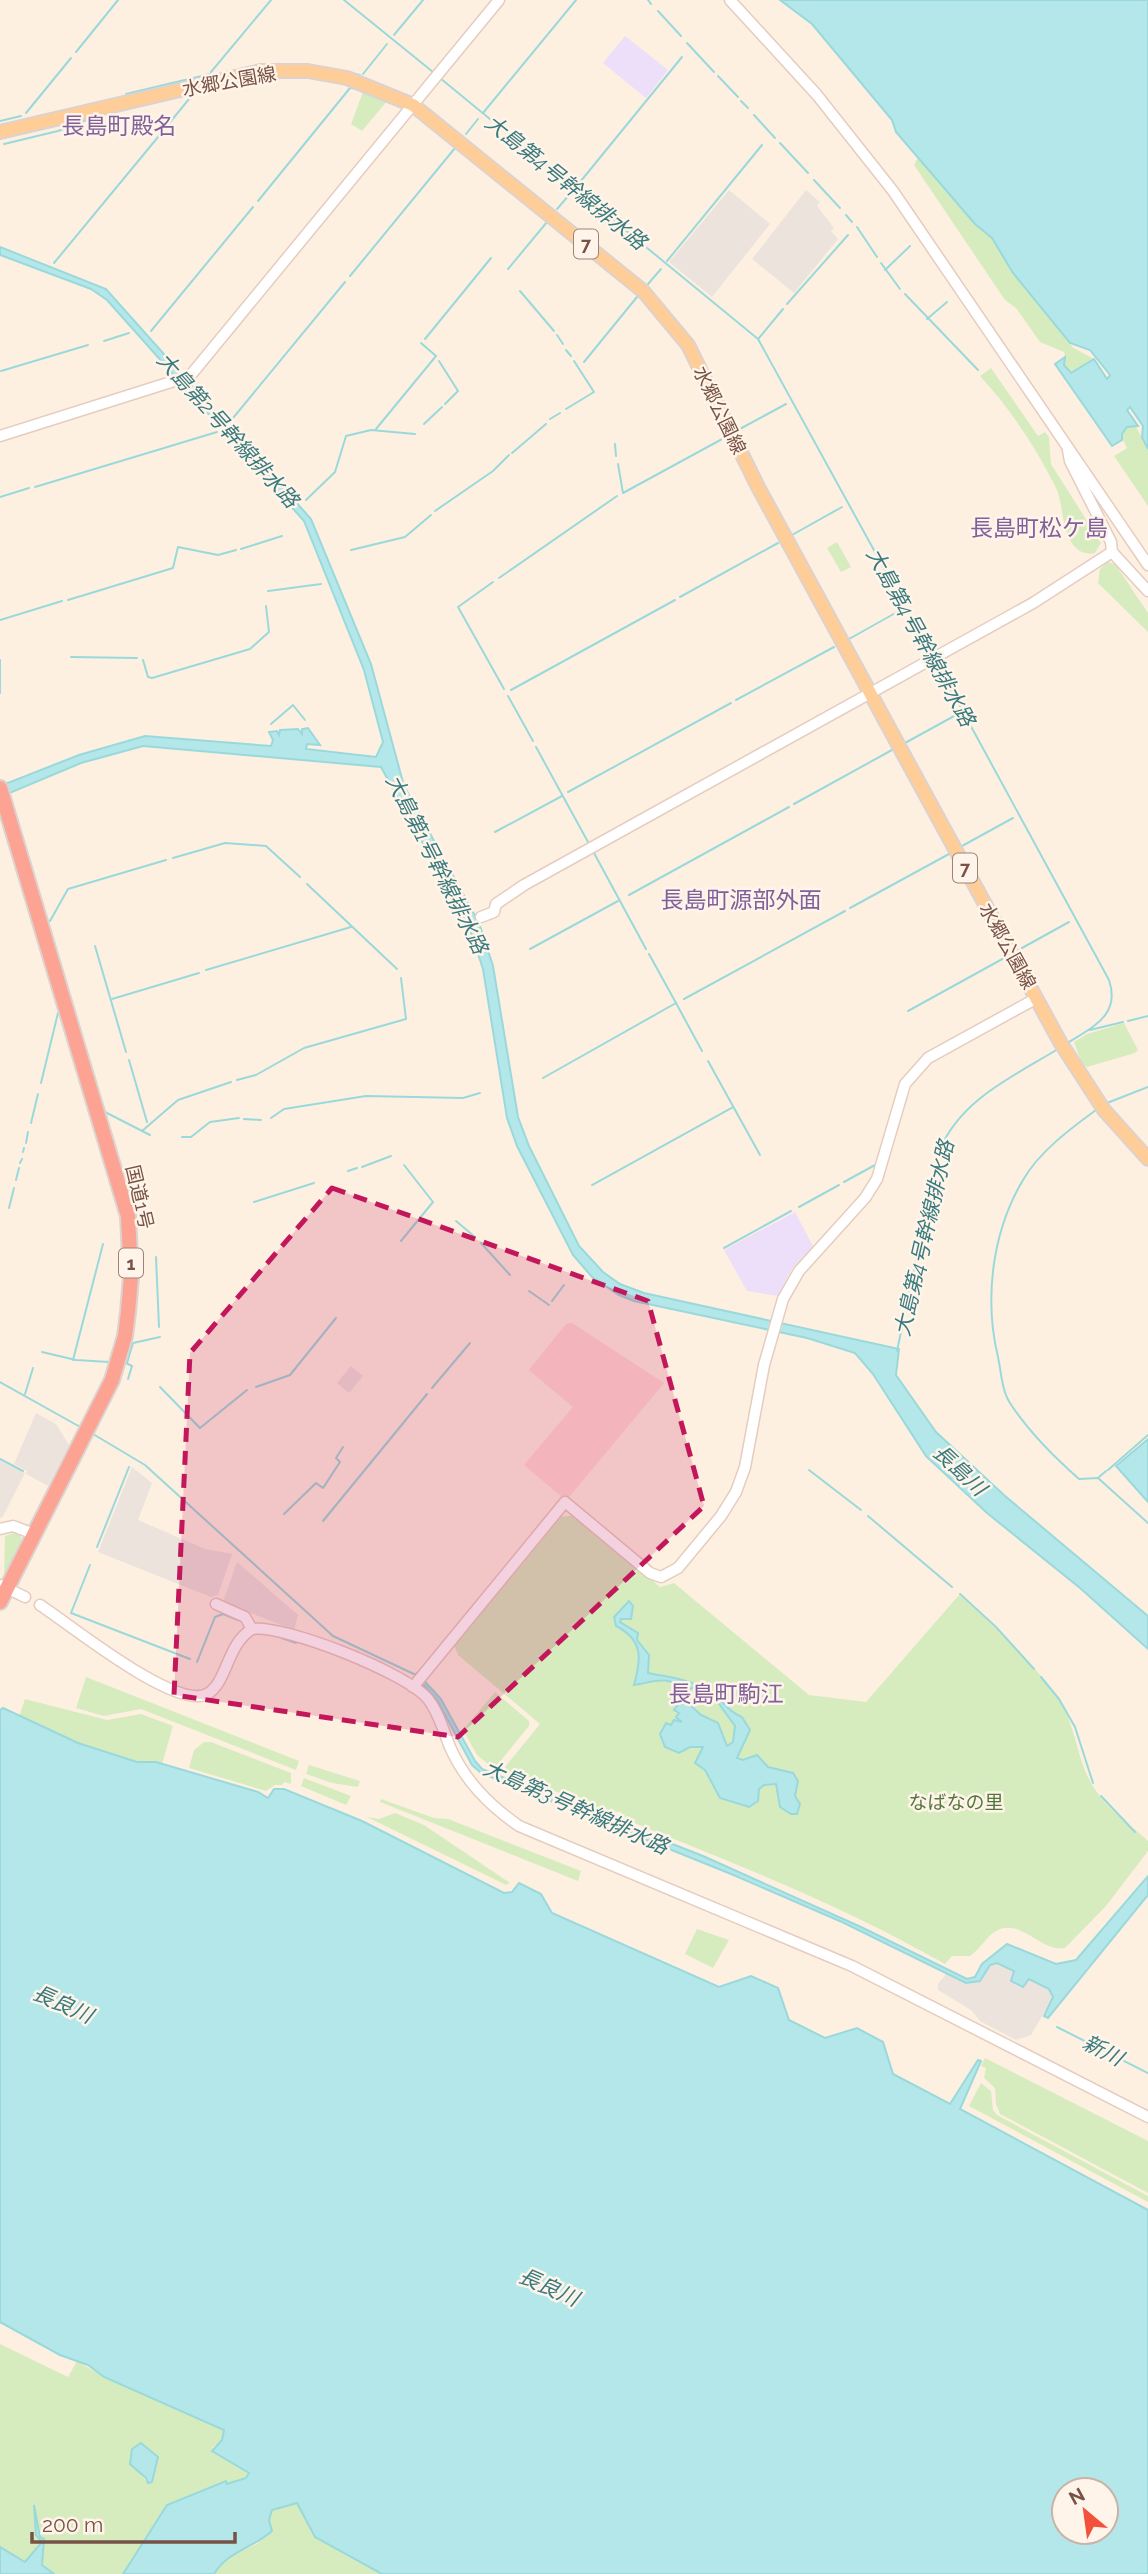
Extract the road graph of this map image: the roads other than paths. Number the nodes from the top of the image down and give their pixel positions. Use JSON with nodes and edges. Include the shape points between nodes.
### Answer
{"nodes":[{"id":1,"x":499,"y":0,"type":"edge"},
{"id":2,"x":730,"y":0,"type":"edge"},
{"id":3,"x":413,"y":105,"type":"junction"},
{"id":4,"x":0,"y":132,"type":"edge"},
{"id":5,"x":0,"y":436,"type":"edge"},
{"id":6,"x":1068,"y":446,"type":"junction"},
{"id":7,"x":1112,"y":552,"type":"junction"},
{"id":8,"x":1148,"y":565,"type":"edge"},
{"id":9,"x":1148,"y":591,"type":"edge"},
{"id":10,"x":870,"y":695,"type":"junction"},
{"id":11,"x":0,"y":788,"type":"edge"},
{"id":12,"x":481,"y":917,"type":"dead end"},
{"id":13,"x":1037,"y":998,"type":"junction"},
{"id":14,"x":1148,"y":1159,"type":"edge"},
{"id":15,"x":0,"y":1529,"type":"edge"},
{"id":16,"x":34,"y":1534,"type":"junction"},
{"id":17,"x":3,"y":1587,"type":"edge"},
{"id":18,"x":25,"y":1597,"type":"dead end"},
{"id":19,"x":0,"y":1602,"type":"edge"},
{"id":20,"x":216,"y":1604,"type":"dead end"},
{"id":21,"x":40,"y":1605,"type":"dead end"},
{"id":22,"x":252,"y":1629,"type":"junction"},
{"id":23,"x":418,"y":1681,"type":"junction"},
{"id":24,"x":1148,"y":2117,"type":"edge"}],
"edges":[{"from":1,"to":3,"type":"street"},
{"from":2,"to":6,"type":"street","via":[[817,95],[885,180]]},
{"from":3,"to":4,"type":"main road","name":"水郷公園線","number":"7","via":[[347,78],[308,71],[261,71]]},
{"from":3,"to":5,"type":"street","via":[[188,377]]},
{"from":3,"to":10,"type":"main road","name":"水郷公園線","number":"7","via":[[643,291],[683,337]]},
{"from":6,"to":7,"type":"street","via":[[1070,461]]},
{"from":6,"to":8,"type":"street"},
{"from":7,"to":9,"type":"street"},
{"from":7,"to":10,"type":"street","via":[[1033,603]]},
{"from":10,"to":12,"type":"street","via":[[524,886],[496,904],[494,912]]},
{"from":10,"to":13,"type":"main road","name":"水郷公園線","number":"7"},
{"from":11,"to":16,"type":"highway","name":"国道1号","number":"1","via":[[128,1216],[131,1278],[125,1336],[112,1380]]},
{"from":13,"to":14,"type":"main road","name":"水郷公園線","number":"7","via":[[1104,1110]]},
{"from":13,"to":23,"type":"street","via":[[928,1058],[905,1084],[877,1179],[799,1270],[777,1316],[736,1492],[678,1568],[662,1577],[650,1573],[565,1502]]},
{"from":15,"to":16,"type":"street","via":[[13,1526]]},
{"from":16,"to":17,"type":"highway","name":"国道1号","number":"1"},
{"from":17,"to":18,"type":"street"},
{"from":17,"to":19,"type":"highway","name":"国道1号","number":"1"},
{"from":20,"to":22,"type":"street","via":[[245,1617]]},
{"from":21,"to":22,"type":"street","via":[[161,1685],[199,1697],[211,1691],[236,1641]]},
{"from":22,"to":23,"type":"street","via":[[271,1628]]},
{"from":23,"to":24,"type":"street","via":[[469,1781],[490,1805],[519,1826],[852,1966]]}]}
